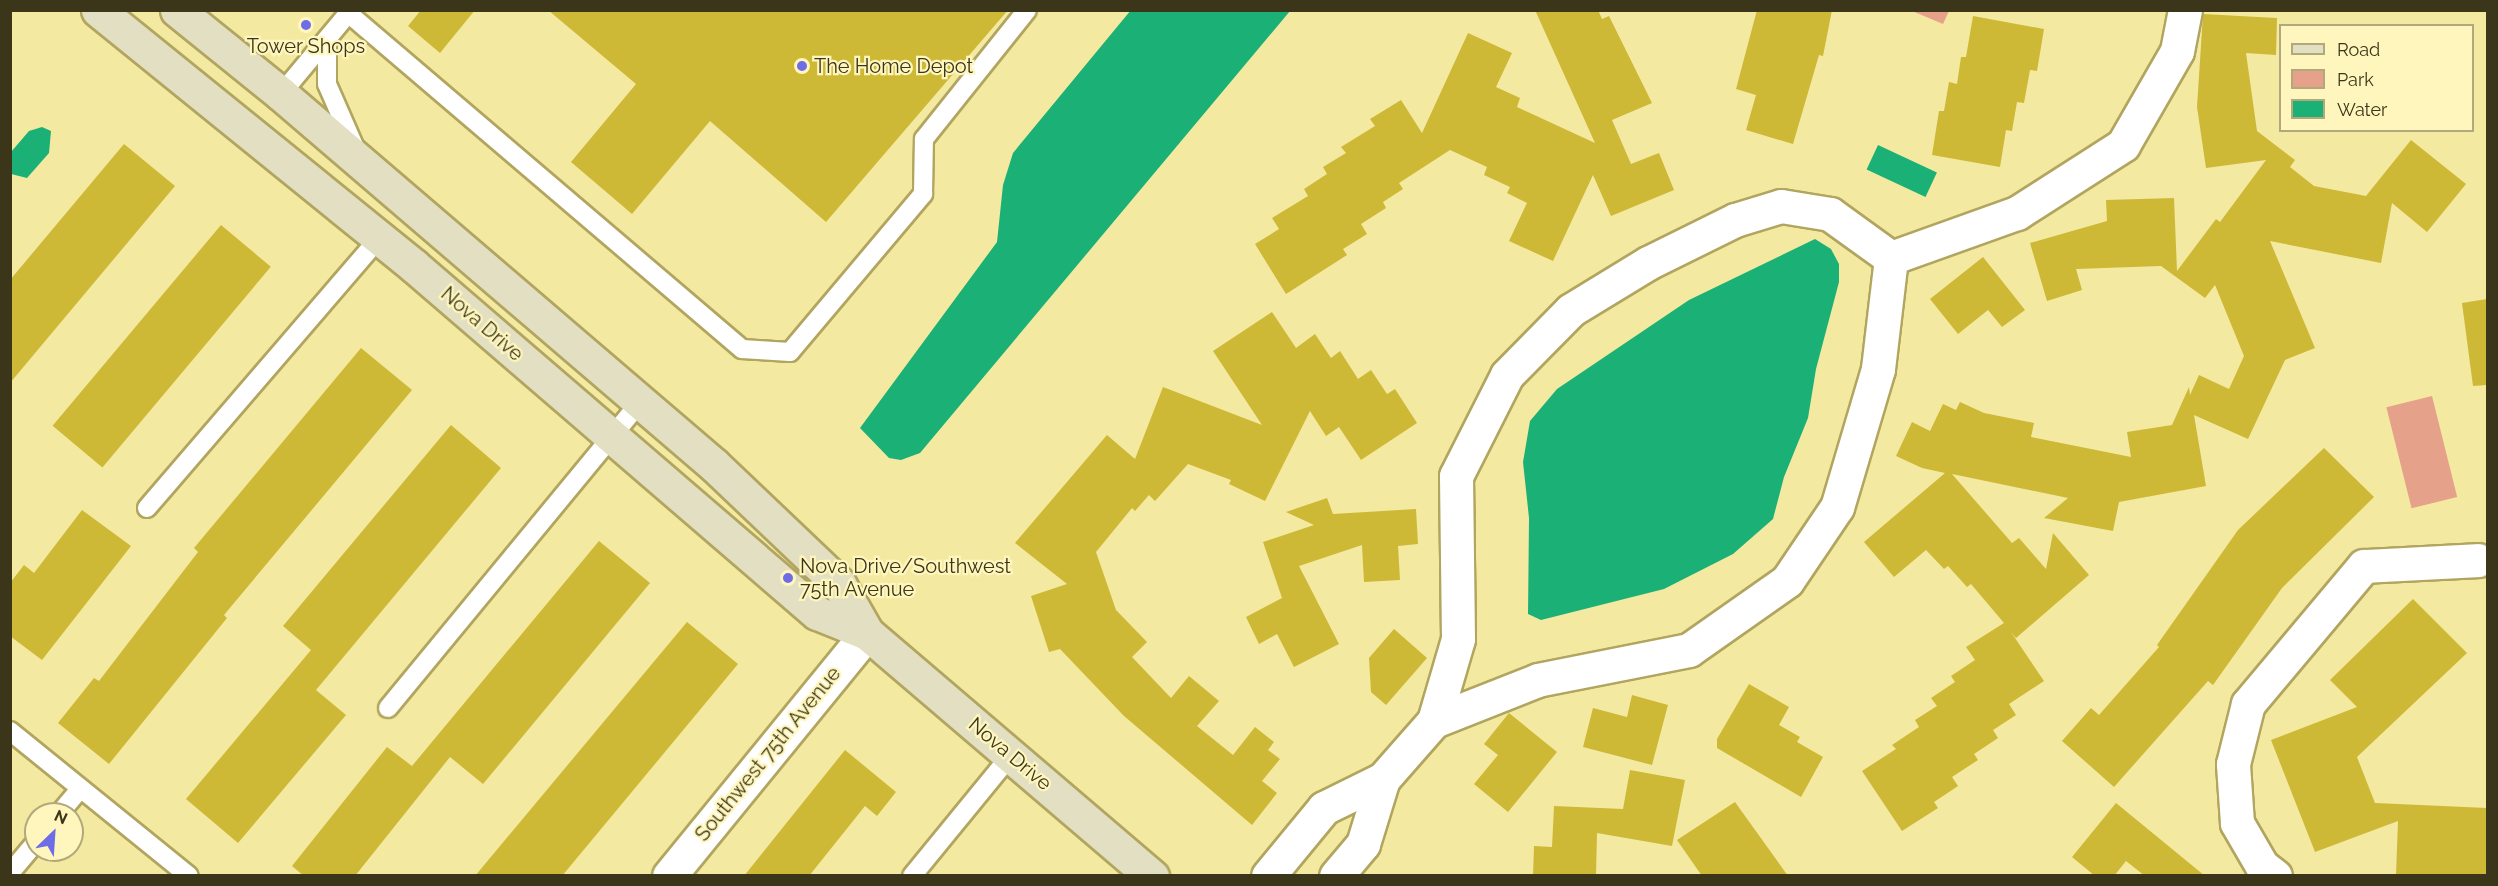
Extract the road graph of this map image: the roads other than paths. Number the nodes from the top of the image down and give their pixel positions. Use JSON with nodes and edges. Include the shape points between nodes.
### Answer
{"nodes":[{"id":1,"x":177,"y":10,"type":"edge"},
{"id":2,"x":1027,"y":10,"type":"edge"},
{"id":3,"x":2185,"y":10,"type":"edge"},
{"id":4,"x":350,"y":12,"type":"edge"},
{"id":5,"x":111,"y":19,"type":"edge"},
{"id":6,"x":327,"y":39,"type":"junction"},
{"id":7,"x":281,"y":94,"type":"junction"},
{"id":8,"x":363,"y":166,"type":"junction"},
{"id":9,"x":406,"y":203,"type":"junction"},
{"id":10,"x":379,"y":238,"type":"junction"},
{"id":11,"x":1891,"y":258,"type":"junction"},
{"id":12,"x":640,"y":402,"type":"junction"},
{"id":13,"x":612,"y":436,"type":"junction"},
{"id":14,"x":147,"y":508,"type":"dead end"},
{"id":15,"x":2478,"y":560,"type":"dead end"},
{"id":16,"x":867,"y":633,"type":"junction"},
{"id":17,"x":388,"y":708,"type":"dead end"},
{"id":18,"x":1434,"y":721,"type":"junction"},
{"id":19,"x":10,"y":731,"type":"edge"},
{"id":20,"x":1011,"y":755,"type":"junction"},
{"id":21,"x":1383,"y":780,"type":"junction"},
{"id":22,"x":80,"y":789,"type":"junction"},
{"id":23,"x":69,"y":802,"type":"edge"},
{"id":24,"x":24,"y":856,"type":"edge"},
{"id":25,"x":10,"y":873,"type":"edge"},
{"id":26,"x":189,"y":876,"type":"edge"},
{"id":27,"x":669,"y":876,"type":"edge"},
{"id":28,"x":912,"y":876,"type":"edge"},
{"id":29,"x":1152,"y":876,"type":"edge"},
{"id":30,"x":1268,"y":876,"type":"edge"},
{"id":31,"x":1336,"y":876,"type":"edge"},
{"id":32,"x":2275,"y":876,"type":"edge"}],
"edges":[{"from":1,"to":7,"type":"street","name":"Nova Drive"},
{"from":2,"to":4,"type":"lane","via":[[924,139],[923,194],[790,352],[742,349]]},
{"from":3,"to":11,"type":"street","via":[[2177,51],[2123,145],[2017,213]]},
{"from":4,"to":6,"type":"lane"},
{"from":5,"to":7,"type":"street","via":[[219,81]]},
{"from":5,"to":10,"type":"street","name":"Nova Drive"},
{"from":6,"to":7,"type":"lane"},
{"from":6,"to":8,"type":"lane","via":[[327,84]]},
{"from":7,"to":8,"type":"street","name":"Nova Drive"},
{"from":8,"to":9,"type":"street","name":"Nova Drive"},
{"from":9,"to":10,"type":"street"},
{"from":9,"to":12,"type":"street","name":"Nova Drive"},
{"from":10,"to":13,"type":"street","name":"Nova Drive"},
{"from":10,"to":14,"type":"lane"},
{"from":11,"to":18,"type":"street","via":[[1878,369],[1837,507],[1787,581],[1689,650],[1538,680]]},
{"from":11,"to":18,"type":"street","via":[[1830,214],[1781,206],[1735,220],[1648,263],[1571,310],[1507,375],[1456,476],[1458,639]]},
{"from":12,"to":13,"type":"lane"},
{"from":12,"to":16,"type":"street","name":"Nova Drive","via":[[714,465],[839,584]]},
{"from":13,"to":16,"type":"street","name":"Nova Drive","via":[[818,612]]},
{"from":13,"to":17,"type":"lane"},
{"from":15,"to":32,"type":"street","via":[[2364,566],[2248,704],[2233,764],[2237,823],[2262,866]]},
{"from":16,"to":20,"type":"street","name":"Nova Drive"},
{"from":16,"to":27,"type":"street","name":"Southwest 75th Avenue"},
{"from":18,"to":21,"type":"street"},
{"from":19,"to":22,"type":"lane"},
{"from":20,"to":28,"type":"lane"},
{"from":20,"to":29,"type":"street","name":"Nova Drive"},
{"from":21,"to":30,"type":"street","via":[[1324,808]]},
{"from":21,"to":31,"type":"street","via":[[1363,844]]},
{"from":22,"to":23,"type":"lane"},
{"from":22,"to":26,"type":"lane"},
{"from":24,"to":25,"type":"lane"}]}
